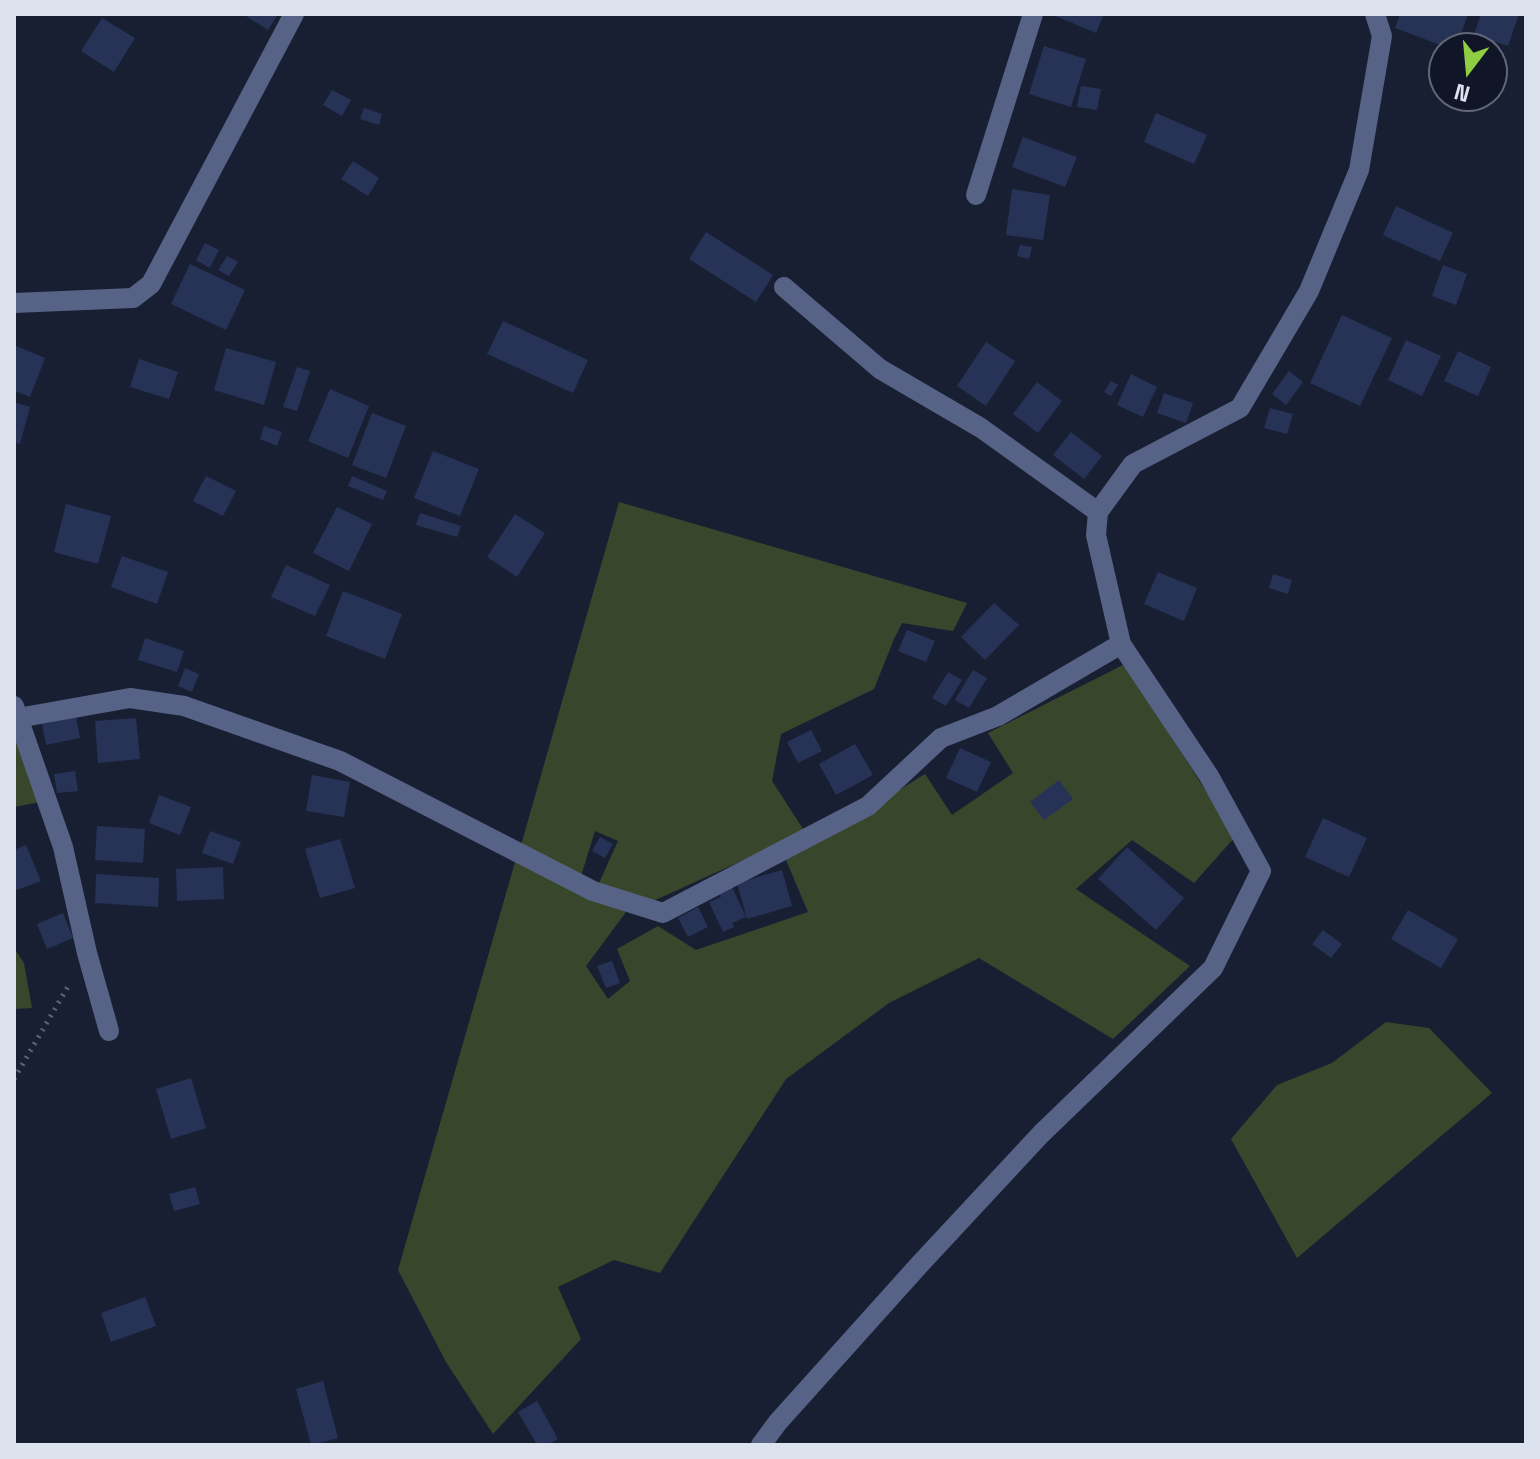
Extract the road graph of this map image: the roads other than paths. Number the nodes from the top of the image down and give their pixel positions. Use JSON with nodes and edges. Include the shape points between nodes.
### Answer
{"nodes":[{"id":1,"x":294,"y":14,"type":"edge"},
{"id":2,"x":1033,"y":14,"type":"edge"},
{"id":3,"x":1375,"y":14,"type":"edge"},
{"id":4,"x":976,"y":195,"type":"dead end"},
{"id":5,"x":784,"y":287,"type":"dead end"},
{"id":6,"x":14,"y":303,"type":"edge"},
{"id":7,"x":1098,"y":512,"type":"junction"},
{"id":8,"x":1121,"y":644,"type":"junction"},
{"id":9,"x":16,"y":712,"type":"edge"},
{"id":10,"x":109,"y":1031,"type":"dead end"},
{"id":11,"x":761,"y":1445,"type":"edge"}],
"edges":[{"from":1,"to":6,"type":"street","via":[[151,284],[133,298]]},
{"from":2,"to":4,"type":"street"},
{"from":3,"to":7,"type":"street","via":[[1382,36],[1359,170],[1309,291],[1240,408],[1133,464]]},
{"from":5,"to":7,"type":"street","via":[[880,369],[981,428]]},
{"from":7,"to":8,"type":"street","via":[[1096,535]]},
{"from":8,"to":9,"type":"street","via":[[998,716],[941,738],[868,806],[663,913],[593,891],[340,761],[184,706],[130,698]]},
{"from":8,"to":11,"type":"street","via":[[1209,776],[1261,871],[1213,968],[1041,1134]]},
{"from":9,"to":10,"type":"street","via":[[63,847]]}]}
